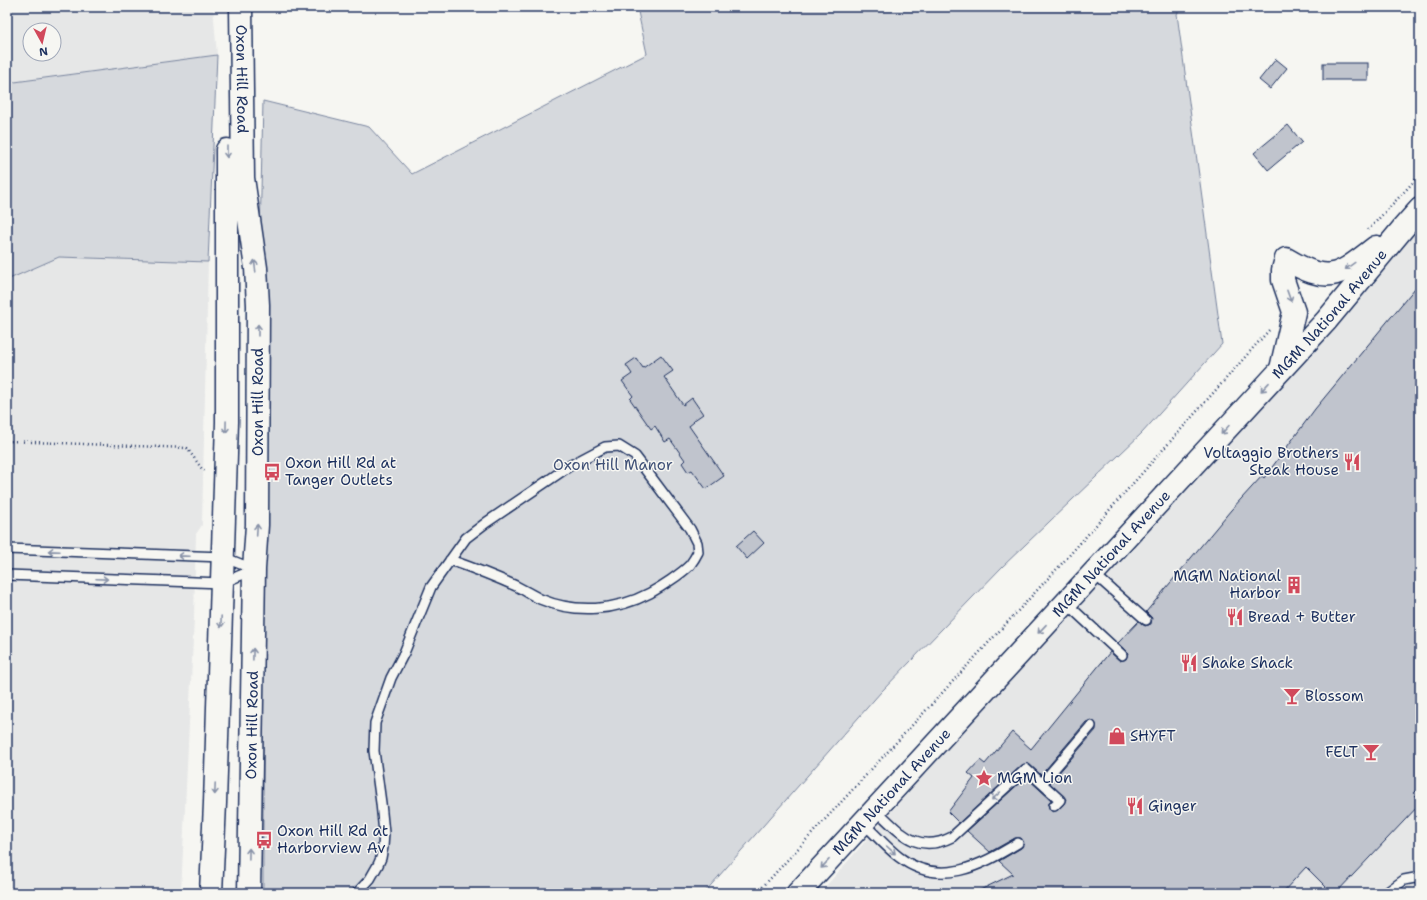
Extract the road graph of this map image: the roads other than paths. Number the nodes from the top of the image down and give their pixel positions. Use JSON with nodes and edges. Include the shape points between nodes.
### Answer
{"nodes":[{"id":1,"x":226,"y":7,"type":"edge"},
{"id":2,"x":241,"y":7,"type":"edge"},
{"id":3,"x":1420,"y":209,"type":"edge"},
{"id":4,"x":1404,"y":227,"type":"junction"},
{"id":5,"x":1280,"y":370,"type":"junction"},
{"id":6,"x":7,"y":549,"type":"edge"},
{"id":7,"x":223,"y":558,"type":"junction"},
{"id":8,"x":450,"y":560,"type":"junction"},
{"id":9,"x":254,"y":569,"type":"junction"},
{"id":10,"x":1093,"y":573,"type":"junction"},
{"id":11,"x":7,"y":575,"type":"edge"},
{"id":12,"x":222,"y":583,"type":"junction"},
{"id":13,"x":1066,"y":603,"type":"junction"},
{"id":14,"x":1146,"y":620,"type":"dead end"},
{"id":15,"x":1122,"y":655,"type":"dead end"},
{"id":16,"x":1091,"y":726,"type":"dead end"},
{"id":17,"x":1042,"y":783,"type":"junction"},
{"id":18,"x":1054,"y":806,"type":"dead end"},
{"id":19,"x":869,"y":816,"type":"junction"},
{"id":20,"x":1018,"y":843,"type":"dead end"},
{"id":21,"x":1420,"y":877,"type":"edge"},
{"id":22,"x":211,"y":893,"type":"edge"},
{"id":23,"x":249,"y":893,"type":"edge"},
{"id":24,"x":357,"y":893,"type":"edge"},
{"id":25,"x":798,"y":893,"type":"edge"},
{"id":26,"x":1386,"y":893,"type":"edge"}],
"edges":[{"from":1,"to":7,"type":"main road","name":"Oxon Hill Road","one_way":true,"via":[[228,269]]},
{"from":9,"to":2,"type":"main road","name":"Oxon Hill Road","one_way":true,"via":[[257,525],[258,305],[256,268],[243,178]]},
{"from":3,"to":4,"type":"main road","name":"MGM National Avenue"},
{"from":4,"to":5,"type":"main road","name":"MGM National Avenue","via":[[1326,321]]},
{"from":4,"to":5,"type":"main road","one_way":true,"via":[[1345,270],[1335,274],[1318,273],[1286,259],[1283,280],[1294,312]]},
{"from":5,"to":10,"type":"main road","name":"MGM National Avenue","one_way":true},
{"from":7,"to":6,"type":"lane","one_way":true},
{"from":7,"to":9,"type":"lane"},
{"from":7,"to":12,"type":"main road","name":"Oxon Hill Road"},
{"from":8,"to":8,"type":"lane","via":[[472,533],[571,465],[605,447],[618,446],[635,456],[651,477],[690,529],[697,543],[698,552],[689,566],[641,598],[614,606],[581,609],[541,599],[481,570]]},
{"from":8,"to":24,"type":"lane","via":[[431,587],[375,723],[374,751],[384,833],[383,847],[378,865]]},
{"from":9,"to":12,"type":"lane"},
{"from":23,"to":9,"type":"main road","name":"Oxon Hill Road","one_way":true},
{"from":10,"to":13,"type":"main road","name":"MGM National Avenue"},
{"from":10,"to":14,"type":"lane"},
{"from":11,"to":12,"type":"lane","one_way":true},
{"from":12,"to":22,"type":"main road","name":"Oxon Hill Road","one_way":true},
{"from":13,"to":15,"type":"lane"},
{"from":13,"to":19,"type":"main road","name":"MGM National Avenue","one_way":true},
{"from":16,"to":17,"type":"lane"},
{"from":17,"to":18,"type":"lane","via":[[1060,800]]},
{"from":17,"to":19,"type":"lane","one_way":true,"via":[[1026,769],[952,837],[941,842],[929,844],[911,840]]},
{"from":19,"to":20,"type":"lane","one_way":true,"via":[[900,858],[926,871],[959,871],[995,857]]},
{"from":19,"to":25,"type":"main road","name":"MGM National Avenue","one_way":true},
{"from":21,"to":26,"type":"lane","via":[[1404,880]]}]}
